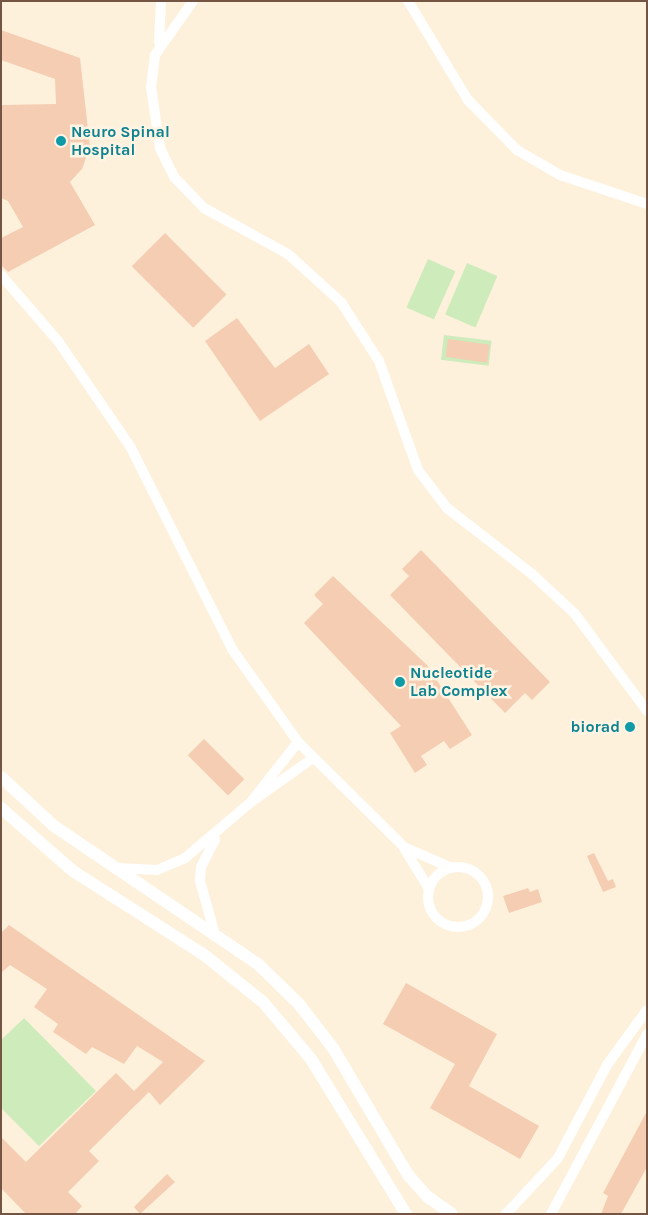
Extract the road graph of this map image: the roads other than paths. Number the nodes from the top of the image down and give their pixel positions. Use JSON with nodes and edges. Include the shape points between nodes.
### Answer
{"nodes":[{"id":1,"x":160,"y":1,"type":"edge"},
{"id":2,"x":193,"y":1,"type":"edge"},
{"id":3,"x":408,"y":1,"type":"edge"},
{"id":4,"x":155,"y":55,"type":"junction"},
{"id":5,"x":647,"y":204,"type":"edge"},
{"id":6,"x":1,"y":276,"type":"edge"},
{"id":7,"x":647,"y":711,"type":"edge"},
{"id":8,"x":298,"y":742,"type":"junction"},
{"id":9,"x":313,"y":758,"type":"junction"},
{"id":10,"x":1,"y":777,"type":"edge"},
{"id":11,"x":251,"y":802,"type":"junction"},
{"id":12,"x":1,"y":808,"type":"edge"},
{"id":13,"x":218,"y":834,"type":"junction"},
{"id":14,"x":404,"y":847,"type":"junction"},
{"id":15,"x":112,"y":867,"type":"junction"},
{"id":16,"x":452,"y":868,"type":"junction"},
{"id":17,"x":428,"y":889,"type":"junction"},
{"id":18,"x":214,"y":931,"type":"junction"},
{"id":19,"x":647,"y":1010,"type":"edge"},
{"id":20,"x":647,"y":1034,"type":"edge"},
{"id":21,"x":406,"y":1214,"type":"edge"},
{"id":22,"x":452,"y":1214,"type":"edge"},
{"id":23,"x":506,"y":1214,"type":"edge"},
{"id":24,"x":550,"y":1214,"type":"edge"}],
"edges":[{"from":1,"to":4,"type":"street","via":[[162,29]]},
{"from":2,"to":4,"type":"street"},
{"from":3,"to":5,"type":"street","via":[[468,100],[517,150],[560,175]]},
{"from":4,"to":7,"type":"street","via":[[152,118],[174,177],[204,208],[288,254],[341,302],[378,361],[418,470],[447,508],[532,574],[575,614]]},
{"from":6,"to":8,"type":"street","via":[[58,341],[125,438],[232,649]]},
{"from":8,"to":9,"type":"street"},
{"from":8,"to":11,"type":"street"},
{"from":9,"to":11,"type":"street"},
{"from":9,"to":14,"type":"street"},
{"from":10,"to":15,"type":"street","via":[[54,826]]},
{"from":11,"to":13,"type":"street"},
{"from":12,"to":21,"type":"street","via":[[72,871],[203,954],[263,1002],[311,1059]]},
{"from":13,"to":15,"type":"street","via":[[172,866],[142,871]]},
{"from":13,"to":18,"type":"street","via":[[201,867],[200,881]]},
{"from":14,"to":16,"type":"street"},
{"from":14,"to":17,"type":"street"},
{"from":15,"to":18,"type":"street"},
{"from":16,"to":17,"type":"street","via":[[442,872]]},
{"from":16,"to":17,"type":"street","via":[[466,868],[485,886],[488,899],[477,920],[458,927],[438,920],[428,903]]},
{"from":18,"to":22,"type":"street","via":[[259,965],[299,1004],[333,1048],[408,1175]]},
{"from":19,"to":23,"type":"street","via":[[607,1065],[558,1158]]},
{"from":20,"to":24,"type":"street"}]}
